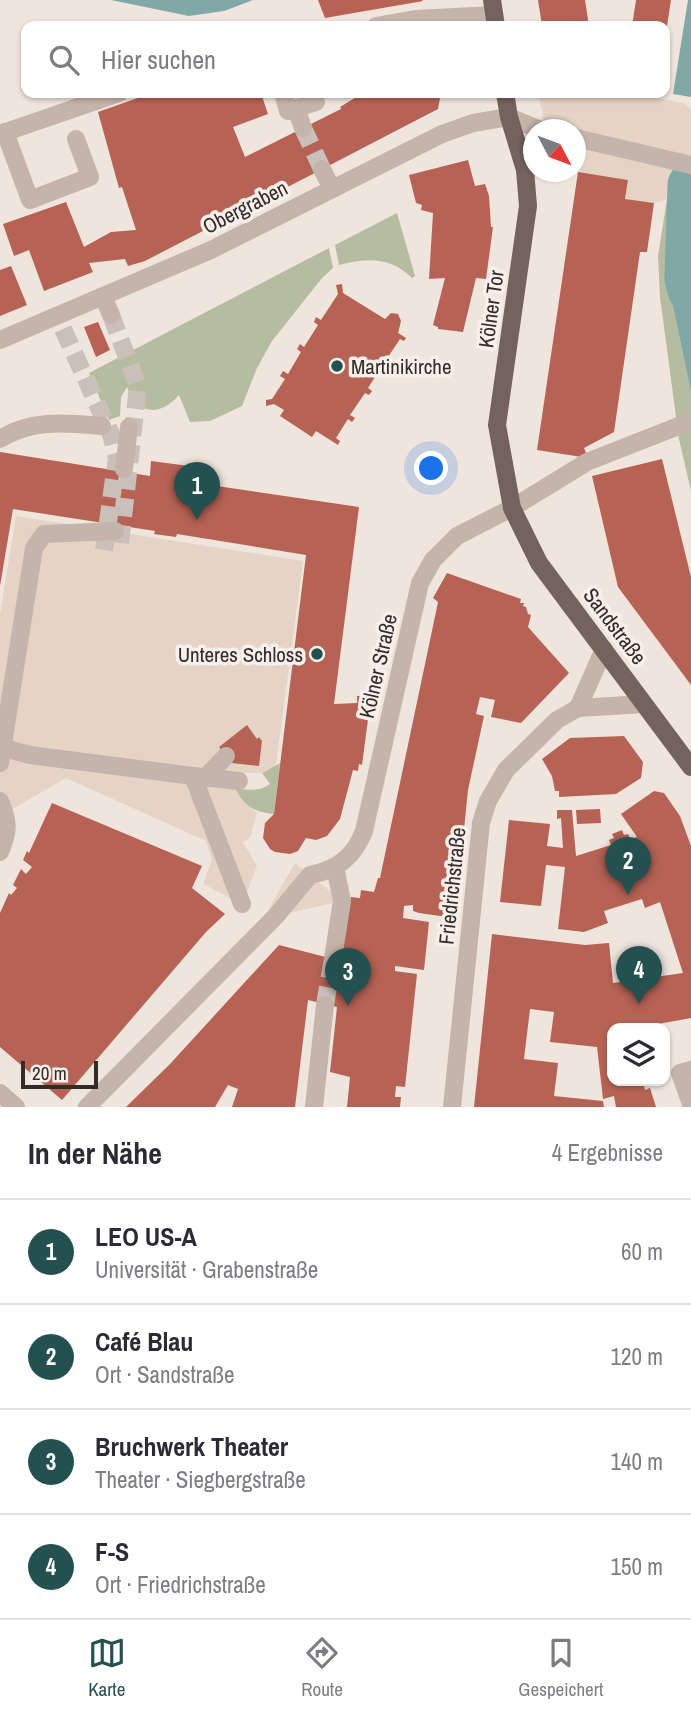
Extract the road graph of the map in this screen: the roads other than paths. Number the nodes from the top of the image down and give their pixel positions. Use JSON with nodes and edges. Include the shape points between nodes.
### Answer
{"nodes":[{"id":1,"x":494,"y":14,"type":"edge"},
{"id":2,"x":404,"y":21,"type":"edge"},
{"id":3,"x":104,"y":98,"type":"edge"},
{"id":4,"x":284,"y":98,"type":"edge"},
{"id":5,"x":315,"y":98,"type":"edge"},
{"id":6,"x":506,"y":98,"type":"edge"},
{"id":7,"x":296,"y":108,"type":"junction"},
{"id":8,"x":509,"y":117,"type":"junction"},
{"id":9,"x":523,"y":123,"type":"edge"},
{"id":10,"x":303,"y":128,"type":"tunnel mouth"},
{"id":11,"x":3,"y":133,"type":"edge"},
{"id":12,"x":76,"y":139,"type":"dead end"},
{"id":13,"x":586,"y":140,"type":"edge"},
{"id":14,"x":684,"y":164,"type":"edge"},
{"id":15,"x":322,"y":169,"type":"tunnel mouth"},
{"id":16,"x":332,"y":189,"type":"junction"},
{"id":17,"x":103,"y":296,"type":"junction"},
{"id":18,"x":111,"y":315,"type":"tunnel mouth"},
{"id":19,"x":0,"y":340,"type":"edge"},
{"id":20,"x":682,"y":424,"type":"edge"},
{"id":21,"x":102,"y":426,"type":"dead end"},
{"id":22,"x":130,"y":426,"type":"dead end"},
{"id":23,"x":0,"y":439,"type":"edge"},
{"id":24,"x":124,"y":469,"type":"dead end"},
{"id":25,"x":512,"y":508,"type":"junction"},
{"id":26,"x":115,"y":531,"type":"dead end"},
{"id":27,"x":604,"y":649,"type":"junction"},
{"id":28,"x":644,"y":704,"type":"junction"},
{"id":29,"x":578,"y":708,"type":"junction"},
{"id":30,"x":2,"y":756,"type":"edge"},
{"id":31,"x":226,"y":756,"type":"dead end"},
{"id":32,"x":691,"y":767,"type":"edge"},
{"id":33,"x":199,"y":777,"type":"junction"},
{"id":34,"x":239,"y":781,"type":"dead end"},
{"id":35,"x":3,"y":807,"type":"edge"},
{"id":36,"x":0,"y":852,"type":"edge"},
{"id":37,"x":335,"y":867,"type":"junction"},
{"id":38,"x":242,"y":904,"type":"dead end"},
{"id":39,"x":333,"y":958,"type":"tunnel mouth"},
{"id":40,"x":325,"y":1005,"type":"tunnel mouth"},
{"id":41,"x":691,"y":1070,"type":"edge"},
{"id":42,"x":0,"y":1093,"type":"edge"},
{"id":43,"x":690,"y":1098,"type":"edge"},
{"id":44,"x":16,"y":1107,"type":"edge"},
{"id":45,"x":88,"y":1107,"type":"edge"},
{"id":46,"x":314,"y":1107,"type":"edge"},
{"id":47,"x":452,"y":1107,"type":"edge"}],
"edges":[{"from":1,"to":2,"type":"street"},
{"from":3,"to":11,"type":"street"},
{"from":4,"to":7,"type":"street","via":[[288,111]]},
{"from":5,"to":7,"type":"street","via":[[316,102]]},
{"from":6,"to":8,"type":"main road","name":"Kölner Tor"},
{"from":7,"to":10,"type":"street"},
{"from":8,"to":9,"type":"street"},
{"from":8,"to":16,"type":"street","name":"Obergraben","via":[[442,134]]},
{"from":8,"to":25,"type":"main road","name":"Kölner Tor","via":[[525,170],[528,206],[497,425]]},
{"from":11,"to":12,"type":"street","via":[[30,200],[90,177]]},
{"from":13,"to":14,"type":"street"},
{"from":15,"to":16,"type":"street"},
{"from":16,"to":17,"type":"street","name":"Obergraben","via":[[211,250]]},
{"from":17,"to":18,"type":"street"},
{"from":17,"to":19,"type":"street","name":"Obergraben","via":[[60,322]]},
{"from":20,"to":25,"type":"street","name":"Kölner Straße","via":[[587,462]]},
{"from":21,"to":23,"type":"street","via":[[36,425]]},
{"from":22,"to":24,"type":"street"},
{"from":25,"to":27,"type":"main road","name":"Sandstraße","via":[[539,563]]},
{"from":25,"to":37,"type":"street","name":"Kölner Straße","via":[[457,536],[433,560],[420,583],[364,831],[345,862]]},
{"from":26,"to":30,"type":"street","via":[[44,534],[34,548]]},
{"from":27,"to":28,"type":"main road","name":"Sandstraße"},
{"from":27,"to":29,"type":"street"},
{"from":28,"to":29,"type":"street"},
{"from":28,"to":32,"type":"main road","name":"Sandstraße"},
{"from":29,"to":47,"type":"street","name":"Friedrichstraße","via":[[558,720],[506,770],[481,823]]},
{"from":30,"to":33,"type":"street","via":[[30,755]]},
{"from":31,"to":33,"type":"street"},
{"from":33,"to":34,"type":"street"},
{"from":33,"to":38,"type":"street"},
{"from":35,"to":36,"type":"street","via":[[8,833]]},
{"from":37,"to":39,"type":"street","via":[[342,901]]},
{"from":37,"to":45,"type":"street","name":"Kölner Straße","via":[[310,875],[276,916]]},
{"from":40,"to":46,"type":"street"},
{"from":41,"to":43,"type":"street","via":[[680,1073]]},
{"from":42,"to":44,"type":"street"}]}
